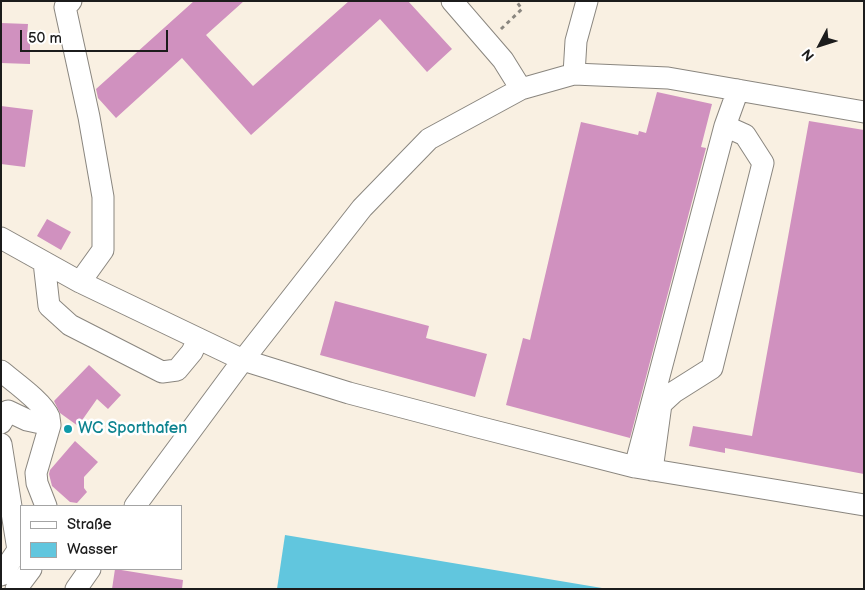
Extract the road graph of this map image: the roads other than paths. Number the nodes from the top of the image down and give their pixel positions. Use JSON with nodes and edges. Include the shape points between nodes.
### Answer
{"nodes":[{"id":1,"x":71,"y":1,"type":"edge"},
{"id":2,"x":452,"y":1,"type":"edge"},
{"id":3,"x":587,"y":1,"type":"edge"},
{"id":4,"x":574,"y":74,"type":"junction"},
{"id":5,"x":520,"y":89,"type":"junction"},
{"id":6,"x":738,"y":90,"type":"junction"},
{"id":7,"x":864,"y":112,"type":"edge"},
{"id":8,"x":725,"y":126,"type":"junction"},
{"id":9,"x":1,"y":238,"type":"edge"},
{"id":10,"x":44,"y":262,"type":"junction"},
{"id":11,"x":80,"y":282,"type":"junction"},
{"id":12,"x":198,"y":339,"type":"junction"},
{"id":13,"x":242,"y":360,"type":"junction"},
{"id":14,"x":1,"y":371,"type":"edge"},
{"id":15,"x":1,"y":422,"type":"edge"},
{"id":16,"x":50,"y":425,"type":"junction"},
{"id":17,"x":1,"y":444,"type":"edge"},
{"id":18,"x":644,"y":468,"type":"junction"},
{"id":19,"x":46,"y":505,"type":"edge"},
{"id":20,"x":137,"y":505,"type":"edge"},
{"id":21,"x":864,"y":505,"type":"edge"},
{"id":22,"x":29,"y":570,"type":"edge"},
{"id":23,"x":89,"y":570,"type":"edge"},
{"id":24,"x":1,"y":575,"type":"edge"},
{"id":25,"x":16,"y":589,"type":"edge"},
{"id":26,"x":76,"y":589,"type":"edge"}],
"edges":[{"from":1,"to":11,"type":"lane","via":[[65,7],[102,197],[103,250]]},
{"from":2,"to":5,"type":"lane","via":[[503,60]]},
{"from":3,"to":4,"type":"lane","via":[[576,41]]},
{"from":4,"to":5,"type":"lane"},
{"from":4,"to":6,"type":"lane","via":[[668,78]]},
{"from":5,"to":13,"type":"lane","via":[[429,140],[362,208]]},
{"from":6,"to":7,"type":"lane"},
{"from":6,"to":8,"type":"lane"},
{"from":8,"to":18,"type":"lane"},
{"from":8,"to":18,"type":"lane","via":[[745,135],[763,163],[712,368],[661,404]]},
{"from":9,"to":10,"type":"lane"},
{"from":10,"to":11,"type":"lane"},
{"from":10,"to":12,"type":"lane","via":[[49,306],[70,325],[162,372],[177,370]]},
{"from":11,"to":12,"type":"lane"},
{"from":12,"to":13,"type":"lane"},
{"from":13,"to":18,"type":"lane","via":[[478,428]]},
{"from":13,"to":20,"type":"lane"},
{"from":14,"to":16,"type":"lane","via":[[44,408]]},
{"from":15,"to":16,"type":"lane","via":[[8,411],[27,420]]},
{"from":16,"to":19,"type":"lane","via":[[36,473]]},
{"from":17,"to":24,"type":"lane","via":[[18,550]]},
{"from":18,"to":21,"type":"lane"},
{"from":22,"to":25,"type":"lane"},
{"from":23,"to":26,"type":"lane"}]}
